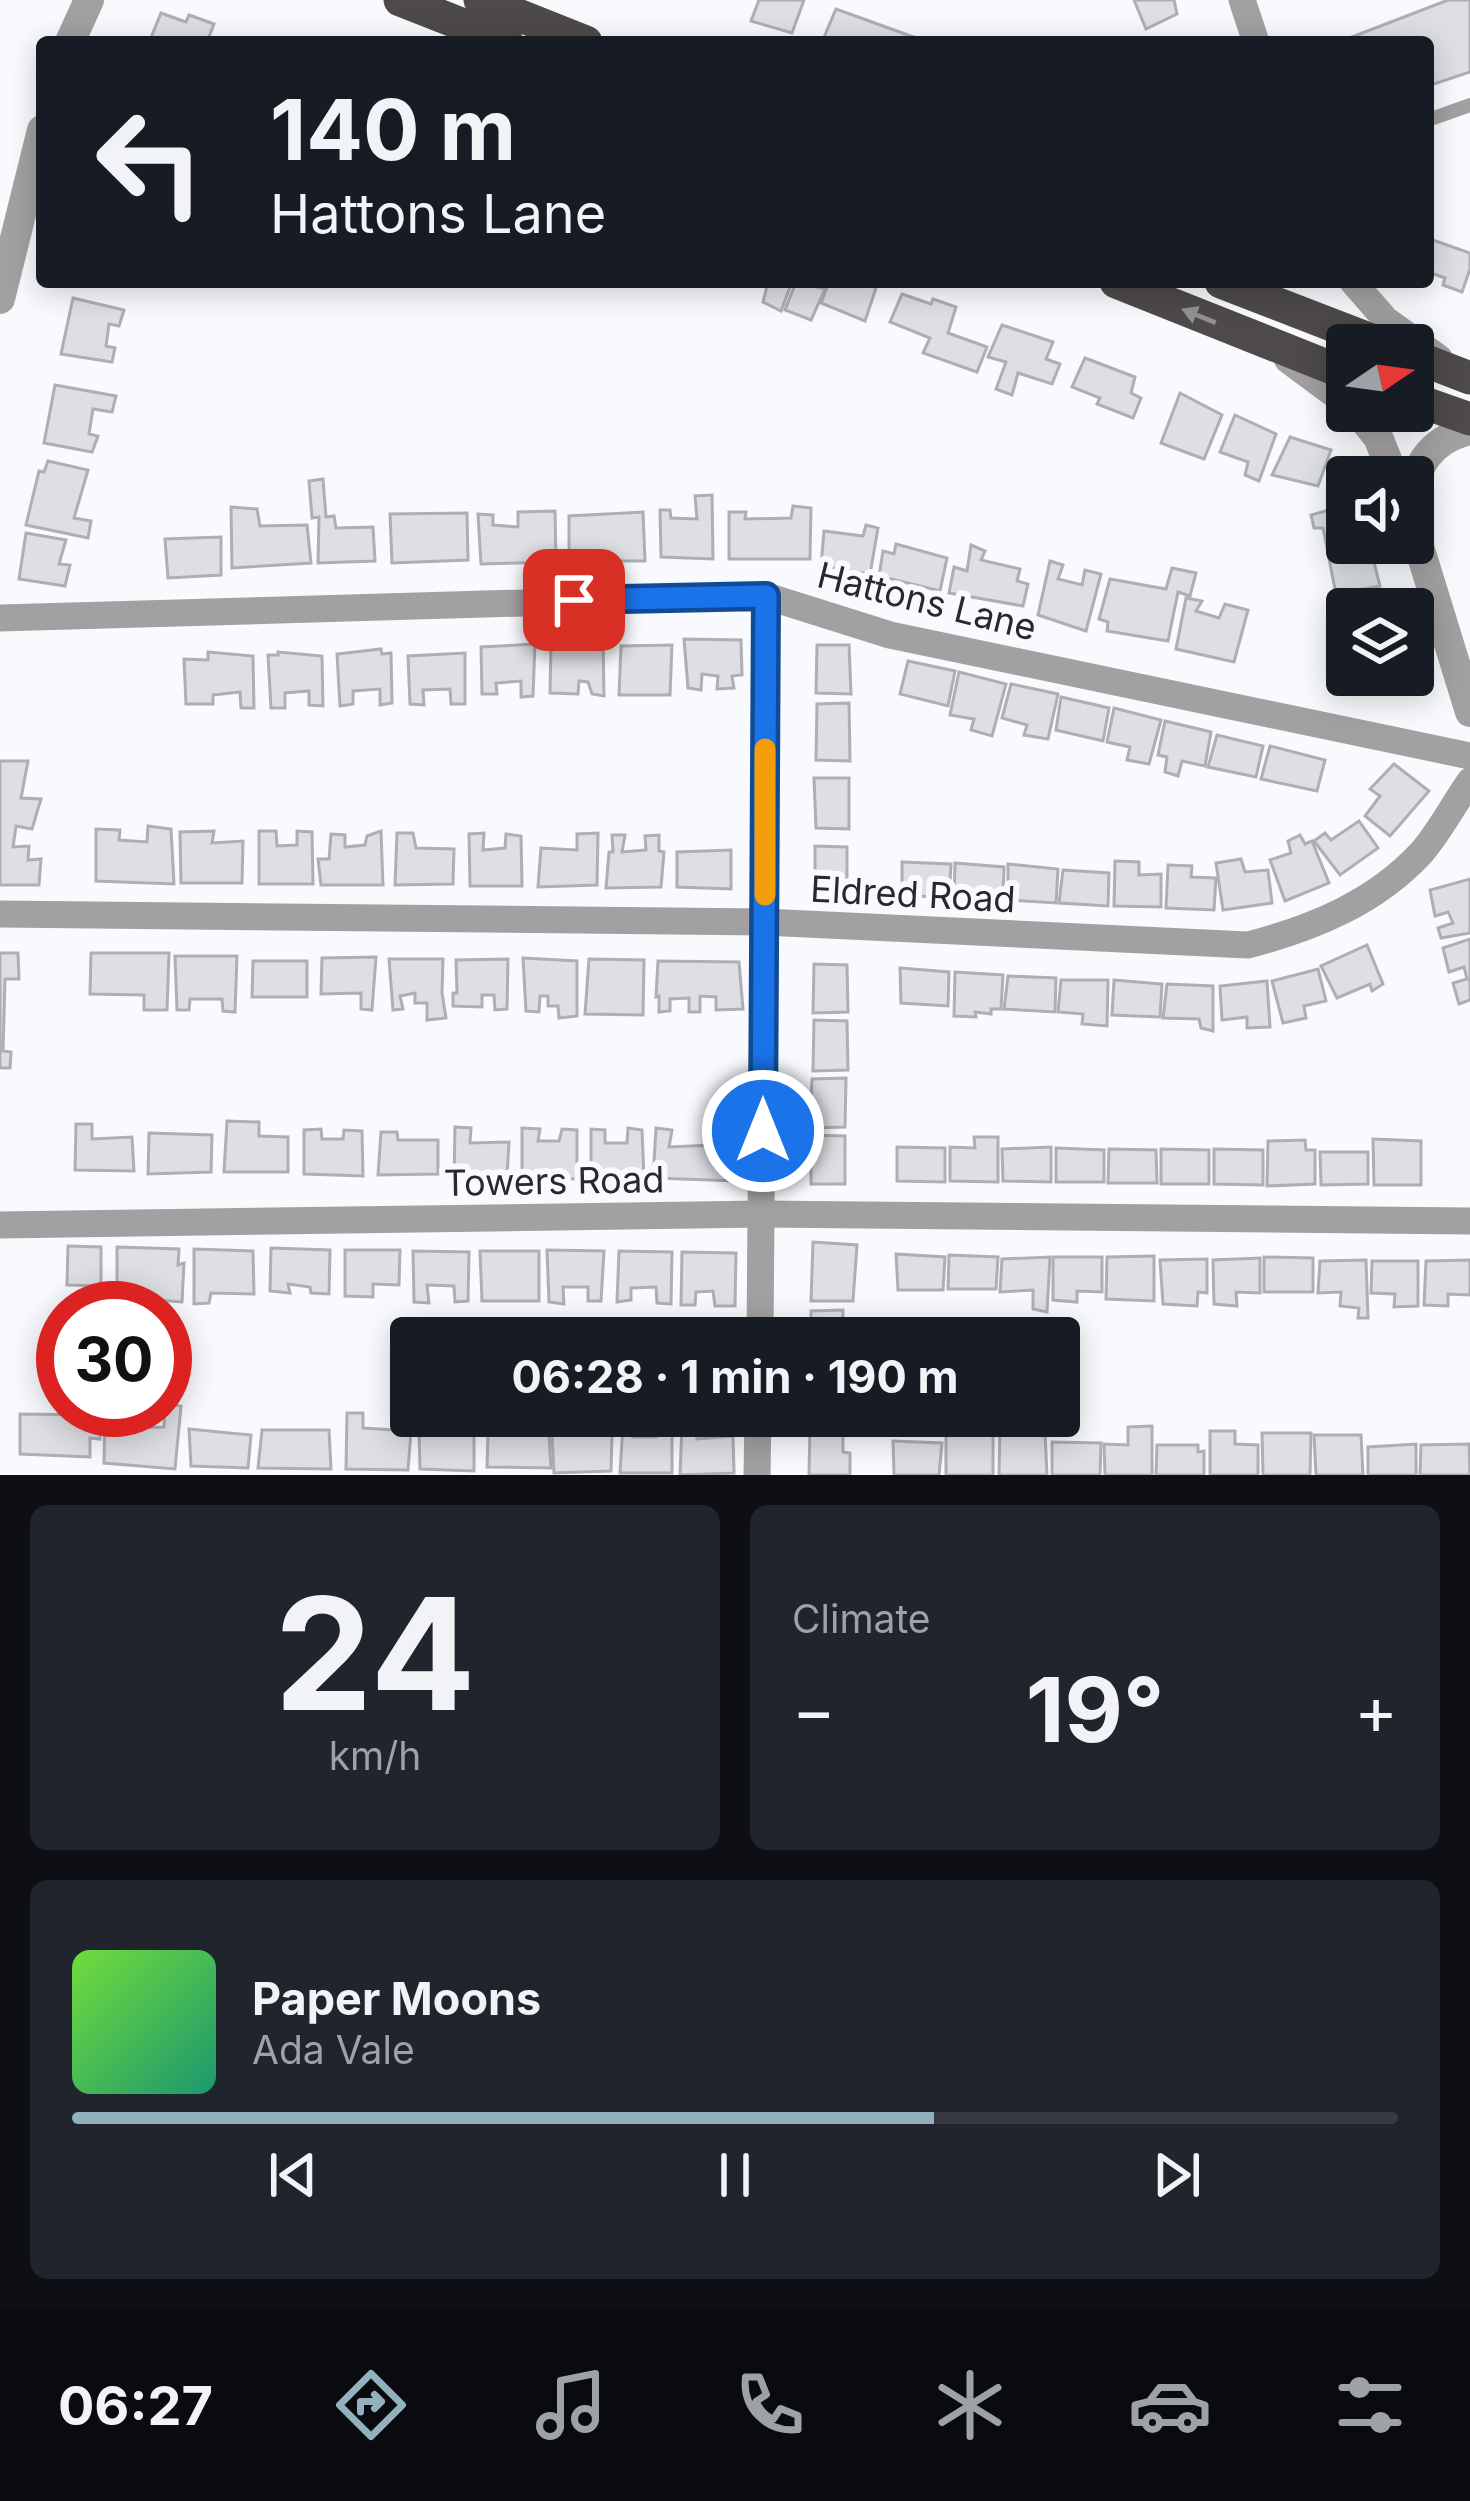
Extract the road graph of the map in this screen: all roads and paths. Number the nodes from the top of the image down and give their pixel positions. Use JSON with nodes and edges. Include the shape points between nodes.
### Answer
{"nodes":[{"id":1,"x":89,"y":0,"type":"edge"},
{"id":2,"x":400,"y":0,"type":"edge"},
{"id":3,"x":481,"y":0,"type":"edge"},
{"id":4,"x":1242,"y":0,"type":"edge"},
{"id":5,"x":73,"y":36,"type":"edge"},
{"id":6,"x":492,"y":36,"type":"edge"},
{"id":7,"x":571,"y":36,"type":"edge"},
{"id":8,"x":1254,"y":36,"type":"edge"},
{"id":9,"x":1470,"y":105,"type":"edge"},
{"id":10,"x":1434,"y":118,"type":"edge"},
{"id":11,"x":36,"y":151,"type":"edge"},
{"id":12,"x":4,"y":263,"type":"edge"},
{"id":13,"x":1131,"y":288,"type":"edge"},
{"id":14,"x":1236,"y":288,"type":"edge"},
{"id":15,"x":1358,"y":288,"type":"edge"},
{"id":16,"x":0,"y":299,"type":"edge"},
{"id":17,"x":1329,"y":324,"type":"edge"},
{"id":18,"x":1261,"y":341,"type":"junction"},
{"id":19,"x":1434,"y":364,"type":"edge"},
{"id":20,"x":1326,"y":366,"type":"edge"},
{"id":21,"x":1469,"y":378,"type":"edge"},
{"id":22,"x":1326,"y":387,"type":"edge"},
{"id":23,"x":1434,"y":406,"type":"edge"},
{"id":24,"x":1470,"y":419,"type":"edge"},
{"id":25,"x":1470,"y":430,"type":"edge"},
{"id":26,"x":1425,"y":456,"type":"edge"},
{"id":27,"x":1424,"y":564,"type":"edge"},
{"id":28,"x":766,"y":596,"type":"junction"},
{"id":29,"x":0,"y":618,"type":"edge"},
{"id":30,"x":1470,"y":712,"type":"edge"},
{"id":31,"x":1470,"y":756,"type":"edge"},
{"id":32,"x":1470,"y":781,"type":"edge"},
{"id":33,"x":0,"y":914,"type":"edge"},
{"id":34,"x":764,"y":922,"type":"junction"},
{"id":35,"x":762,"y":1214,"type":"junction"},
{"id":36,"x":1470,"y":1221,"type":"edge"},
{"id":37,"x":0,"y":1225,"type":"edge"},
{"id":38,"x":760,"y":1317,"type":"edge"},
{"id":39,"x":758,"y":1437,"type":"edge"},
{"id":40,"x":757,"y":1475,"type":"edge"}],
"edges":[{"from":1,"to":5,"type":"street"},
{"from":2,"to":6,"type":"highway"},
{"from":3,"to":7,"type":"highway"},
{"from":4,"to":8,"type":"street"},
{"from":9,"to":10,"type":"lane"},
{"from":11,"to":12,"type":"street"},
{"from":12,"to":16,"type":"street"},
{"from":18,"to":13,"type":"highway","one_way":true},
{"from":14,"to":17,"type":"highway"},
{"from":15,"to":21,"type":"street","via":[[1386,320]]},
{"from":18,"to":20,"type":"highway"},
{"from":18,"to":22,"type":"street"},
{"from":19,"to":21,"type":"highway"},
{"from":23,"to":24,"type":"highway"},
{"from":25,"to":26,"type":"street"},
{"from":27,"to":30,"type":"street"},
{"from":28,"to":29,"type":"street","name":"Hattons Lane"},
{"from":28,"to":31,"type":"street","name":"Hattons Lane","via":[[890,635]]},
{"from":28,"to":34,"type":"street"},
{"from":32,"to":34,"type":"street","name":"Eldred Road","via":[[1422,851],[1378,891],[1311,928],[1248,945]]},
{"from":33,"to":34,"type":"street","name":"Eldred Road"},
{"from":34,"to":35,"type":"street"},
{"from":35,"to":36,"type":"street","name":"Towers Road"},
{"from":35,"to":37,"type":"street","name":"Towers Road"},
{"from":35,"to":38,"type":"street"},
{"from":39,"to":40,"type":"street"}]}
